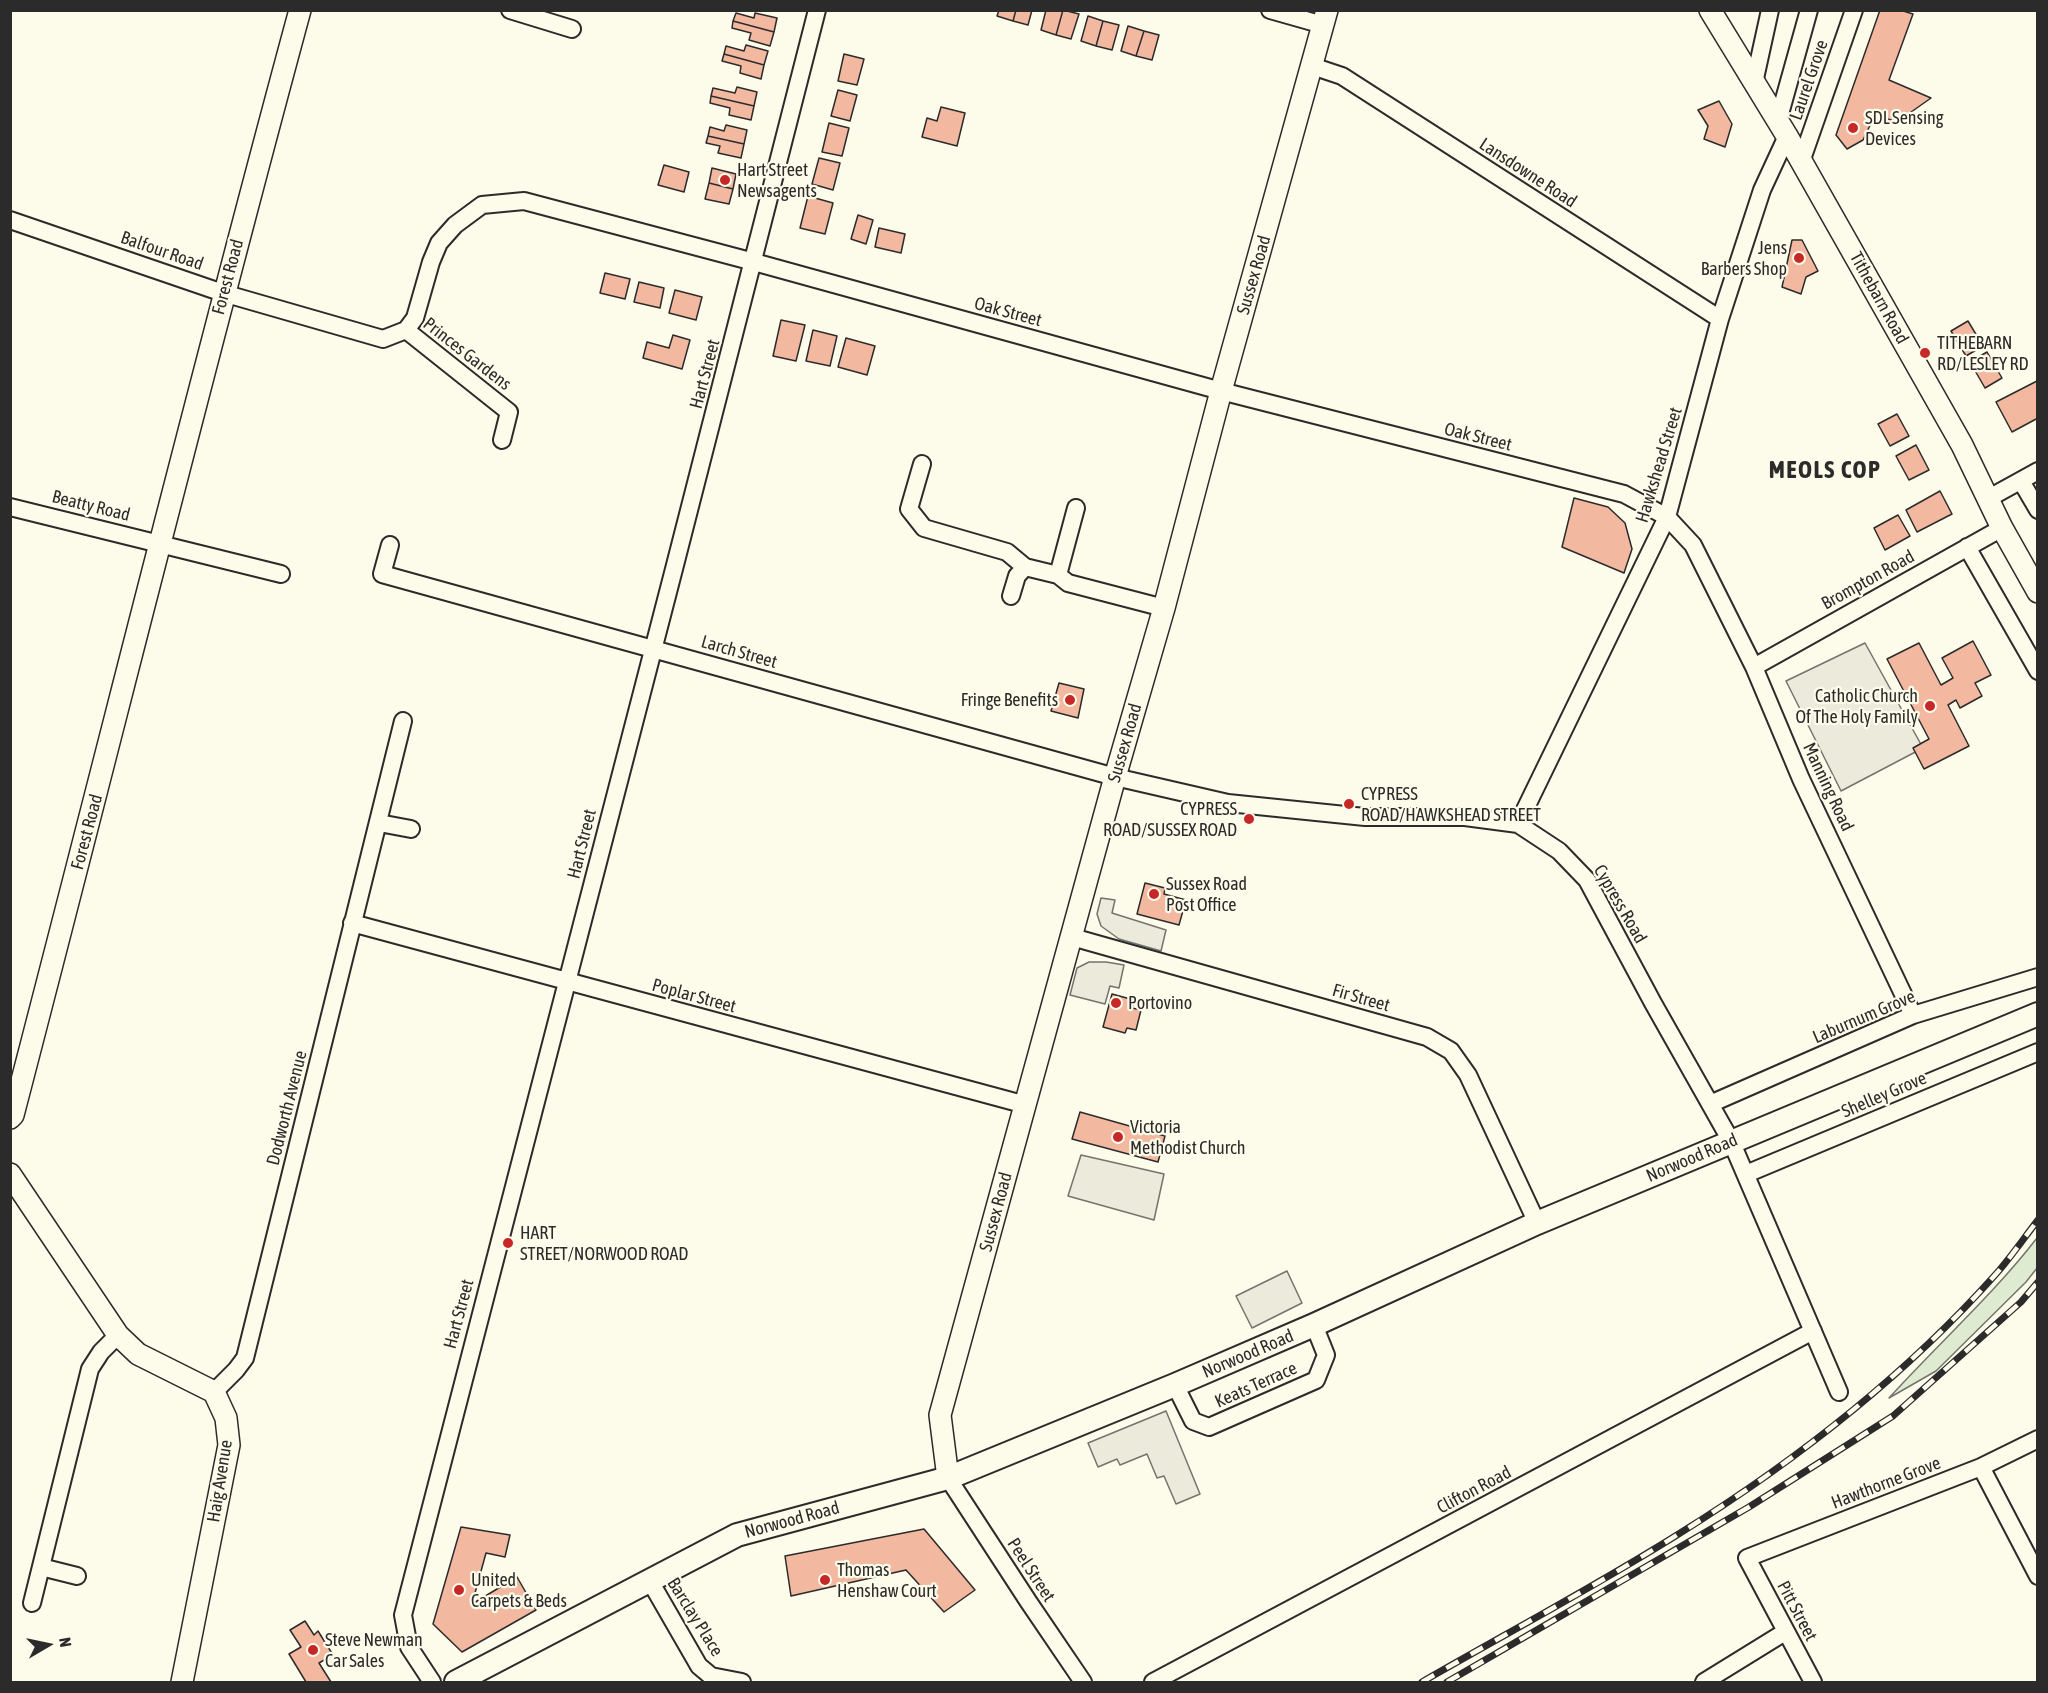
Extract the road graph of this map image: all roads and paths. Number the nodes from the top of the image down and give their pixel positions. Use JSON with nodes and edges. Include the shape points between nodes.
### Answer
{"nodes":[{"id":1,"x":300,"y":10,"type":"edge"},
{"id":2,"x":510,"y":10,"type":"edge"},
{"id":3,"x":817,"y":10,"type":"edge"},
{"id":4,"x":1270,"y":10,"type":"edge"},
{"id":5,"x":1710,"y":10,"type":"edge"},
{"id":6,"x":1770,"y":10,"type":"edge"},
{"id":7,"x":1809,"y":10,"type":"edge"},
{"id":8,"x":1854,"y":10,"type":"edge"},
{"id":9,"x":1325,"y":18,"type":"edge"},
{"id":10,"x":572,"y":29,"type":"dead end"},
{"id":11,"x":1312,"y":66,"type":"junction"},
{"id":12,"x":1754,"y":83,"type":"junction"},
{"id":13,"x":1782,"y":129,"type":"junction"},
{"id":14,"x":1802,"y":162,"type":"junction"},
{"id":15,"x":10,"y":220,"type":"edge"},
{"id":16,"x":754,"y":262,"type":"junction"},
{"id":17,"x":223,"y":293,"type":"junction"},
{"id":18,"x":1720,"y":319,"type":"junction"},
{"id":19,"x":406,"y":330,"type":"junction"},
{"id":20,"x":1221,"y":391,"type":"junction"},
{"id":21,"x":502,"y":440,"type":"dead end"},
{"id":22,"x":922,"y":464,"type":"dead end"},
{"id":23,"x":2037,"y":471,"type":"edge"},
{"id":24,"x":2021,"y":481,"type":"junction"},
{"id":25,"x":1989,"y":498,"type":"junction"},
{"id":26,"x":10,"y":507,"type":"edge"},
{"id":27,"x":1076,"y":508,"type":"dead end"},
{"id":28,"x":2037,"y":510,"type":"edge"},
{"id":29,"x":1667,"y":517,"type":"junction"},
{"id":30,"x":2002,"y":528,"type":"junction"},
{"id":31,"x":161,"y":544,"type":"junction"},
{"id":32,"x":390,"y":545,"type":"dead end"},
{"id":33,"x":1967,"y":548,"type":"junction"},
{"id":34,"x":1025,"y":567,"type":"junction"},
{"id":35,"x":281,"y":574,"type":"dead end"},
{"id":36,"x":1058,"y":575,"type":"junction"},
{"id":37,"x":2037,"y":592,"type":"edge"},
{"id":38,"x":1011,"y":596,"type":"dead end"},
{"id":39,"x":1164,"y":608,"type":"junction"},
{"id":40,"x":653,"y":648,"type":"junction"},
{"id":41,"x":1754,"y":667,"type":"junction"},
{"id":42,"x":2037,"y":671,"type":"edge"},
{"id":43,"x":403,"y":721,"type":"dead end"},
{"id":44,"x":1115,"y":777,"type":"junction"},
{"id":45,"x":379,"y":823,"type":"junction"},
{"id":46,"x":1518,"y":824,"type":"junction"},
{"id":47,"x":411,"y":829,"type":"dead end"},
{"id":48,"x":352,"y":922,"type":"junction"},
{"id":49,"x":1072,"y":937,"type":"junction"},
{"id":50,"x":2037,"y":977,"type":"edge"},
{"id":51,"x":567,"y":982,"type":"junction"},
{"id":52,"x":2037,"y":1014,"type":"edge"},
{"id":53,"x":1913,"y":1015,"type":"junction"},
{"id":54,"x":2037,"y":1052,"type":"edge"},
{"id":55,"x":1710,"y":1104,"type":"junction"},
{"id":56,"x":1026,"y":1106,"type":"junction"},
{"id":57,"x":10,"y":1118,"type":"edge"},
{"id":58,"x":1731,"y":1141,"type":"junction"},
{"id":59,"x":10,"y":1174,"type":"edge"},
{"id":60,"x":1746,"y":1174,"type":"junction"},
{"id":61,"x":1537,"y":1223,"type":"junction"},
{"id":62,"x":1314,"y":1325,"type":"junction"},
{"id":63,"x":1813,"y":1331,"type":"junction"},
{"id":64,"x":118,"y":1335,"type":"junction"},
{"id":65,"x":1175,"y":1385,"type":"junction"},
{"id":66,"x":214,"y":1392,"type":"junction"},
{"id":67,"x":1839,"y":1392,"type":"dead end"},
{"id":68,"x":2037,"y":1439,"type":"edge"},
{"id":69,"x":1981,"y":1467,"type":"junction"},
{"id":70,"x":948,"y":1478,"type":"junction"},
{"id":71,"x":1747,"y":1558,"type":"joint"},
{"id":72,"x":41,"y":1567,"type":"junction"},
{"id":73,"x":76,"y":1576,"type":"dead end"},
{"id":74,"x":2037,"y":1576,"type":"edge"},
{"id":75,"x":650,"y":1581,"type":"junction"},
{"id":76,"x":32,"y":1603,"type":"dead end"},
{"id":77,"x":1785,"y":1632,"type":"junction"},
{"id":78,"x":182,"y":1683,"type":"edge"},
{"id":79,"x":432,"y":1683,"type":"edge"},
{"id":80,"x":456,"y":1683,"type":"edge"},
{"id":81,"x":742,"y":1683,"type":"edge"},
{"id":82,"x":1083,"y":1683,"type":"edge"},
{"id":83,"x":1152,"y":1683,"type":"edge"},
{"id":84,"x":1704,"y":1683,"type":"edge"},
{"id":85,"x":1813,"y":1683,"type":"edge"}],
"edges":[{"from":1,"to":17,"type":"street","name":"Forest Road"},
{"from":2,"to":10,"type":"street"},
{"from":3,"to":16,"type":"street","name":"Hart Street"},
{"from":4,"to":9,"type":"street"},
{"from":5,"to":12,"type":"street","name":"Tithebarn Road"},
{"from":6,"to":12,"type":"street"},
{"from":7,"to":13,"type":"street","name":"Hawkshead Street"},
{"from":8,"to":14,"type":"street","name":"Laurel Grove"},
{"from":9,"to":11,"type":"street","name":"Sussex Road"},
{"from":11,"to":18,"type":"street","name":"Lansdowne Road","via":[[1342,76]]},
{"from":11,"to":20,"type":"street","name":"Sussex Road"},
{"from":12,"to":13,"type":"street","name":"Tithebarn Road"},
{"from":13,"to":14,"type":"street","name":"Tithebarn Road"},
{"from":13,"to":18,"type":"street","name":"Hawkshead Street"},
{"from":14,"to":25,"type":"street","name":"Tithebarn Road"},
{"from":15,"to":17,"type":"street","name":"Balfour Road"},
{"from":16,"to":19,"type":"street","name":"Oak Street","via":[[524,201],[482,205],[439,243],[415,318]]},
{"from":16,"to":20,"type":"street","name":"Oak Street"},
{"from":16,"to":40,"type":"street","name":"Hart Street"},
{"from":17,"to":19,"type":"street","name":"Balfour Road","via":[[383,339]]},
{"from":17,"to":31,"type":"street","name":"Forest Road"},
{"from":18,"to":29,"type":"street","name":"Hawkshead Street"},
{"from":19,"to":21,"type":"street","name":"Princes Gardens","via":[[509,412]]},
{"from":20,"to":29,"type":"street","name":"Oak Street","via":[[1624,494]]},
{"from":20,"to":39,"type":"street","name":"Sussex Road"},
{"from":22,"to":34,"type":"street","via":[[909,510],[924,528],[1007,552]]},
{"from":23,"to":24,"type":"street"},
{"from":24,"to":25,"type":"street"},
{"from":24,"to":28,"type":"street"},
{"from":25,"to":30,"type":"street","name":"Tithebarn Road"},
{"from":26,"to":31,"type":"street","name":"Beatty Road"},
{"from":27,"to":36,"type":"street"},
{"from":29,"to":41,"type":"street","name":"Manning Road","via":[[1693,545]]},
{"from":29,"to":46,"type":"street","name":"Hawkshead Street"},
{"from":30,"to":33,"type":"street","name":"Brompton Road"},
{"from":30,"to":37,"type":"street","name":"Tithebarn Road"},
{"from":31,"to":35,"type":"street"},
{"from":31,"to":57,"type":"street","name":"Forest Road"},
{"from":32,"to":40,"type":"street","name":"Larch Street","via":[[382,574]]},
{"from":33,"to":41,"type":"street","name":"Brompton Road"},
{"from":33,"to":42,"type":"street"},
{"from":34,"to":36,"type":"street"},
{"from":34,"to":38,"type":"street","via":[[1017,576]]},
{"from":36,"to":39,"type":"street","via":[[1068,583]]},
{"from":39,"to":44,"type":"street","name":"Sussex Road"},
{"from":40,"to":44,"type":"street","name":"Larch Street"},
{"from":40,"to":51,"type":"street","name":"Hart Street"},
{"from":41,"to":53,"type":"street","name":"Manning Road"},
{"from":43,"to":45,"type":"street","name":"Dodworth Avenue"},
{"from":44,"to":46,"type":"street","name":"Cypress Road","via":[[1228,803],[1365,817],[1465,817]]},
{"from":44,"to":49,"type":"street","name":"Sussex Road"},
{"from":45,"to":47,"type":"street"},
{"from":45,"to":48,"type":"street","name":"Dodworth Avenue"},
{"from":46,"to":55,"type":"street","name":"Cypress Road","via":[[1559,851],[1587,880]]},
{"from":48,"to":51,"type":"street","name":"Poplar Street"},
{"from":48,"to":66,"type":"street","name":"Dodworth Avenue","via":[[245,1358]]},
{"from":49,"to":56,"type":"street","name":"Sussex Road"},
{"from":49,"to":61,"type":"street","name":"Fir Street","via":[[1426,1036],[1451,1052],[1468,1075]]},
{"from":50,"to":53,"type":"street","name":"Laburnum Grove"},
{"from":51,"to":56,"type":"street","name":"Poplar Street"},
{"from":51,"to":79,"type":"street","name":"Hart Street","via":[[403,1615],[408,1647]]},
{"from":52,"to":58,"type":"main road","name":"Norwood Road"},
{"from":53,"to":55,"type":"street","name":"Laburnum Grove"},
{"from":54,"to":60,"type":"street","name":"Shelley Grove"},
{"from":55,"to":58,"type":"street","name":"Cypress Road"},
{"from":56,"to":70,"type":"street","name":"Sussex Road","via":[[940,1415]]},
{"from":58,"to":60,"type":"street","name":"Cypress Road"},
{"from":58,"to":61,"type":"main road","name":"Norwood Road"},
{"from":59,"to":64,"type":"street"},
{"from":60,"to":63,"type":"street","name":"Cypress Road"},
{"from":61,"to":62,"type":"main road","name":"Norwood Road"},
{"from":62,"to":65,"type":"main road","name":"Norwood Road"},
{"from":62,"to":65,"type":"street","name":"Keats Terrace","via":[[1326,1355],[1316,1380],[1209,1427],[1193,1421]]},
{"from":63,"to":67,"type":"street","name":"Cypress Road"},
{"from":63,"to":83,"type":"street","name":"Clifton Road"},
{"from":64,"to":66,"type":"street","via":[[138,1354]]},
{"from":64,"to":72,"type":"street","via":[[90,1369]]},
{"from":65,"to":70,"type":"main road","name":"Norwood Road"},
{"from":66,"to":78,"type":"street","name":"Haig Avenue","via":[[226,1418],[229,1445]]},
{"from":68,"to":69,"type":"street","name":"Hawthorne Grove"},
{"from":69,"to":71,"type":"street","name":"Hawthorne Grove"},
{"from":69,"to":74,"type":"street"},
{"from":70,"to":75,"type":"main road","name":"Norwood Road","via":[[737,1535]]},
{"from":70,"to":82,"type":"street","name":"Peel Street"},
{"from":71,"to":77,"type":"street","name":"Pitt Street"},
{"from":72,"to":73,"type":"street"},
{"from":72,"to":76,"type":"street"},
{"from":75,"to":80,"type":"main road","name":"Norwood Road"},
{"from":75,"to":81,"type":"street","name":"Barclay Place","via":[[699,1666],[711,1676]]},
{"from":77,"to":84,"type":"street"},
{"from":77,"to":85,"type":"street","name":"Pitt Street"}]}
